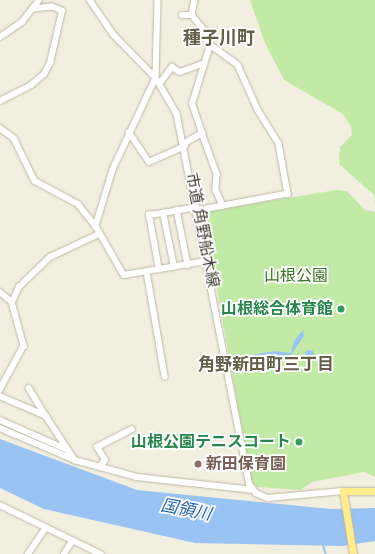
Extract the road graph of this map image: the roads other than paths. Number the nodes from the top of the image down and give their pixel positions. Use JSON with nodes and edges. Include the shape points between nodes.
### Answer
{"nodes":[{"id":1,"x":40,"y":0,"type":"edge"},
{"id":2,"x":90,"y":0,"type":"edge"},
{"id":3,"x":158,"y":0,"type":"edge"},
{"id":4,"x":195,"y":0,"type":"edge"},
{"id":5,"x":33,"y":9,"type":"junction"},
{"id":6,"x":182,"y":15,"type":"dead end"},
{"id":7,"x":192,"y":15,"type":"junction"},
{"id":8,"x":0,"y":37,"type":"edge"},
{"id":9,"x":210,"y":45,"type":"junction"},
{"id":10,"x":202,"y":64,"type":"junction"},
{"id":11,"x":158,"y":80,"type":"junction"},
{"id":12,"x":0,"y":101,"type":"edge"},
{"id":13,"x":0,"y":128,"type":"edge"},
{"id":14,"x":129,"y":132,"type":"junction"},
{"id":15,"x":202,"y":133,"type":"junction"},
{"id":16,"x":185,"y":144,"type":"junction"},
{"id":17,"x":223,"y":206,"type":"junction"},
{"id":18,"x":196,"y":209,"type":"junction"},
{"id":19,"x":177,"y":210,"type":"junction"},
{"id":20,"x":163,"y":213,"type":"junction"},
{"id":21,"x":96,"y":226,"type":"junction"},
{"id":22,"x":100,"y":234,"type":"junction"},
{"id":23,"x":206,"y":261,"type":"junction"},
{"id":24,"x":188,"y":265,"type":"junction"},
{"id":25,"x":174,"y":267,"type":"junction"},
{"id":26,"x":159,"y":270,"type":"junction"},
{"id":27,"x":147,"y":272,"type":"junction"},
{"id":28,"x":0,"y":292,"type":"edge"},
{"id":29,"x":12,"y":302,"type":"junction"},
{"id":30,"x":165,"y":376,"type":"dead end"},
{"id":31,"x":29,"y":388,"type":"dead end"},
{"id":32,"x":0,"y":390,"type":"edge"},
{"id":33,"x":0,"y":396,"type":"edge"},
{"id":34,"x":46,"y":416,"type":"junction"},
{"id":35,"x":0,"y":420,"type":"edge"},
{"id":36,"x":0,"y":428,"type":"edge"},
{"id":37,"x":132,"y":429,"type":"dead end"},
{"id":38,"x":68,"y":450,"type":"junction"},
{"id":39,"x":75,"y":460,"type":"junction"},
{"id":40,"x":99,"y":467,"type":"junction"},
{"id":41,"x":252,"y":490,"type":"junction"},
{"id":42,"x":375,"y":491,"type":"edge"},
{"id":43,"x":343,"y":492,"type":"junction"},
{"id":44,"x":0,"y":505,"type":"edge"},
{"id":45,"x":45,"y":529,"type":"junction"},
{"id":46,"x":71,"y":543,"type":"junction"},
{"id":47,"x":89,"y":552,"type":"edge"},
{"id":48,"x":28,"y":554,"type":"edge"},
{"id":49,"x":64,"y":554,"type":"edge"},
{"id":50,"x":101,"y":554,"type":"edge"},
{"id":51,"x":353,"y":554,"type":"edge"}],
"edges":[{"from":1,"to":5,"type":"street"},
{"from":2,"to":11,"type":"street","name":"市道 角野船木線","via":[[114,35]]},
{"from":3,"to":11,"type":"street"},
{"from":4,"to":7,"type":"street"},
{"from":5,"to":8,"type":"street"},
{"from":5,"to":12,"type":"street","via":[[52,7],[62,11],[50,63],[44,74],[31,85]]},
{"from":6,"to":7,"type":"street"},
{"from":7,"to":9,"type":"street","via":[[205,31]]},
{"from":9,"to":10,"type":"street"},
{"from":9,"to":17,"type":"street","via":[[238,65],[246,78],[258,110],[283,153],[288,194]]},
{"from":10,"to":11,"type":"street","via":[[180,72],[172,67]]},
{"from":10,"to":15,"type":"street","via":[[199,88],[192,104]]},
{"from":11,"to":14,"type":"street"},
{"from":11,"to":16,"type":"street","name":"市道 角野船木線","via":[[177,114]]},
{"from":13,"to":21,"type":"street","via":[[14,138],[35,181],[78,204]]},
{"from":14,"to":16,"type":"street","via":[[149,162]]},
{"from":14,"to":21,"type":"street","via":[[112,170]]},
{"from":15,"to":16,"type":"street"},
{"from":15,"to":17,"type":"street","via":[[217,174],[216,190]]},
{"from":16,"to":18,"type":"street","name":"市道 角野船木線"},
{"from":17,"to":18,"type":"street"},
{"from":18,"to":19,"type":"street"},
{"from":18,"to":23,"type":"street","name":"市道 角野船木線"},
{"from":19,"to":20,"type":"street"},
{"from":19,"to":24,"type":"street"},
{"from":20,"to":25,"type":"street"},
{"from":20,"to":26,"type":"street","via":[[149,215]]},
{"from":21,"to":22,"type":"street"},
{"from":22,"to":27,"type":"street","via":[[120,272],[129,276]]},
{"from":22,"to":29,"type":"street","via":[[50,257],[19,287]]},
{"from":23,"to":24,"type":"street"},
{"from":23,"to":41,"type":"street","name":"市道 角野船木線","via":[[247,480]]},
{"from":24,"to":25,"type":"street"},
{"from":25,"to":26,"type":"street"},
{"from":26,"to":27,"type":"street"},
{"from":27,"to":30,"type":"street"},
{"from":28,"to":29,"type":"street"},
{"from":29,"to":32,"type":"street","via":[[24,346]]},
{"from":31,"to":34,"type":"street"},
{"from":33,"to":34,"type":"street"},
{"from":34,"to":38,"type":"street"},
{"from":35,"to":38,"type":"street"},
{"from":36,"to":39,"type":"street"},
{"from":37,"to":40,"type":"street","via":[[97,447],[105,460]]},
{"from":38,"to":39,"type":"street"},
{"from":39,"to":40,"type":"street"},
{"from":40,"to":41,"type":"street","via":[[182,485]]},
{"from":41,"to":43,"type":"street","via":[[268,498]]},
{"from":42,"to":43,"type":"main road"},
{"from":43,"to":51,"type":"main road"},
{"from":44,"to":45,"type":"street"},
{"from":45,"to":46,"type":"street"},
{"from":45,"to":48,"type":"street"},
{"from":46,"to":47,"type":"street"},
{"from":46,"to":49,"type":"street"},
{"from":47,"to":50,"type":"street"}]}
